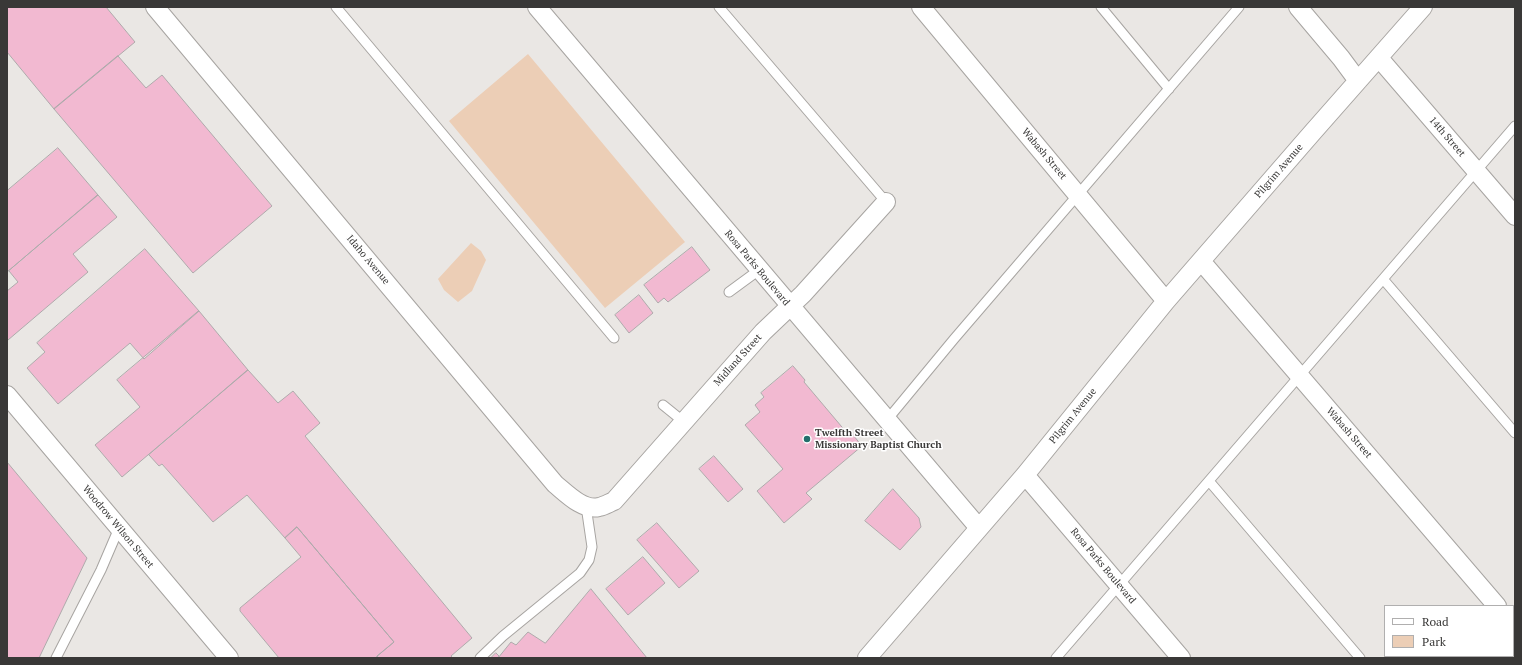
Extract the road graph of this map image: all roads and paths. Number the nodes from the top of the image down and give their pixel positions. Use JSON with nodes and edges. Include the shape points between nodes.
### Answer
{"nodes":[{"id":1,"x":155,"y":7,"type":"edge"},
{"id":2,"x":336,"y":7,"type":"edge"},
{"id":3,"x":537,"y":7,"type":"edge"},
{"id":4,"x":719,"y":7,"type":"edge"},
{"id":5,"x":921,"y":7,"type":"edge"},
{"id":6,"x":1101,"y":7,"type":"edge"},
{"id":7,"x":1239,"y":7,"type":"edge"},
{"id":8,"x":1298,"y":7,"type":"edge"},
{"id":9,"x":1423,"y":7,"type":"edge"},
{"id":10,"x":1379,"y":58,"type":"junction"},
{"id":11,"x":1358,"y":81,"type":"junction"},
{"id":12,"x":1169,"y":89,"type":"junction"},
{"id":13,"x":1515,"y":126,"type":"edge"},
{"id":14,"x":1477,"y":171,"type":"junction"},
{"id":15,"x":1078,"y":194,"type":"junction"},
{"id":16,"x":886,"y":202,"type":"joint"},
{"id":17,"x":1515,"y":216,"type":"edge"},
{"id":18,"x":1201,"y":261,"type":"junction"},
{"id":19,"x":758,"y":270,"type":"junction"},
{"id":20,"x":1383,"y":279,"type":"junction"},
{"id":21,"x":729,"y":292,"type":"dead end"},
{"id":22,"x":1166,"y":301,"type":"junction"},
{"id":23,"x":789,"y":306,"type":"junction"},
{"id":24,"x":614,"y":338,"type":"dead end"},
{"id":25,"x":1300,"y":376,"type":"junction"},
{"id":26,"x":7,"y":395,"type":"edge"},
{"id":27,"x":663,"y":406,"type":"dead end"},
{"id":28,"x":887,"y":420,"type":"junction"},
{"id":29,"x":684,"y":422,"type":"junction"},
{"id":30,"x":1515,"y":433,"type":"edge"},
{"id":31,"x":1025,"y":475,"type":"junction"},
{"id":32,"x":1209,"y":481,"type":"junction"},
{"id":33,"x":586,"y":506,"type":"junction"},
{"id":34,"x":119,"y":528,"type":"junction"},
{"id":35,"x":979,"y":528,"type":"junction"},
{"id":36,"x":1119,"y":585,"type":"junction"},
{"id":37,"x":1496,"y":605,"type":"edge"},
{"id":38,"x":56,"y":658,"type":"edge"},
{"id":39,"x":229,"y":658,"type":"edge"},
{"id":40,"x":480,"y":658,"type":"edge"},
{"id":41,"x":867,"y":658,"type":"edge"},
{"id":42,"x":1056,"y":658,"type":"edge"},
{"id":43,"x":1181,"y":658,"type":"edge"},
{"id":44,"x":1360,"y":658,"type":"edge"}],
"edges":[{"from":1,"to":33,"type":"street","name":"Idaho Avenue","via":[[555,484]]},
{"from":2,"to":24,"type":"lane"},
{"from":3,"to":19,"type":"street","name":"Rosa Parks Boulevard"},
{"from":4,"to":16,"type":"lane"},
{"from":5,"to":15,"type":"street","name":"Wabash Street"},
{"from":6,"to":12,"type":"lane"},
{"from":7,"to":12,"type":"lane"},
{"from":8,"to":11,"type":"street"},
{"from":9,"to":10,"type":"street"},
{"from":10,"to":11,"type":"street","name":"Pilgrim Avenue"},
{"from":10,"to":14,"type":"street","name":"14th Street"},
{"from":11,"to":18,"type":"street","name":"Pilgrim Avenue"},
{"from":12,"to":15,"type":"lane"},
{"from":13,"to":14,"type":"lane"},
{"from":14,"to":17,"type":"street","name":"14th Street"},
{"from":14,"to":20,"type":"lane"},
{"from":15,"to":22,"type":"street","name":"Wabash Street"},
{"from":15,"to":28,"type":"lane"},
{"from":16,"to":23,"type":"street","name":"Midland Street","via":[[803,294]]},
{"from":18,"to":22,"type":"street","name":"Pilgrim Avenue"},
{"from":18,"to":25,"type":"street","name":"Wabash Street"},
{"from":19,"to":21,"type":"lane"},
{"from":19,"to":23,"type":"street","name":"Rosa Parks Boulevard"},
{"from":20,"to":25,"type":"lane"},
{"from":20,"to":30,"type":"lane"},
{"from":22,"to":31,"type":"street","name":"Pilgrim Avenue"},
{"from":23,"to":28,"type":"street","name":"Rosa Parks Boulevard"},
{"from":23,"to":29,"type":"street","name":"Midland Street"},
{"from":25,"to":32,"type":"lane"},
{"from":25,"to":37,"type":"street","name":"Wabash Street"},
{"from":26,"to":34,"type":"street","name":"Woodrow Wilson Street"},
{"from":27,"to":29,"type":"lane"},
{"from":28,"to":35,"type":"street","name":"Rosa Parks Boulevard"},
{"from":29,"to":33,"type":"street","name":"Midland Street","via":[[614,500],[598,507]]},
{"from":31,"to":35,"type":"street","name":"Pilgrim Avenue"},
{"from":31,"to":36,"type":"street","name":"Rosa Parks Boulevard"},
{"from":32,"to":36,"type":"lane"},
{"from":32,"to":44,"type":"lane"},
{"from":33,"to":40,"type":"lane","via":[[592,547],[589,560],[580,573]]},
{"from":34,"to":38,"type":"lane","via":[[101,570]]},
{"from":34,"to":39,"type":"street","name":"Woodrow Wilson Street"},
{"from":35,"to":41,"type":"street"},
{"from":36,"to":42,"type":"lane"},
{"from":36,"to":43,"type":"street","name":"Rosa Parks Boulevard"}]}
